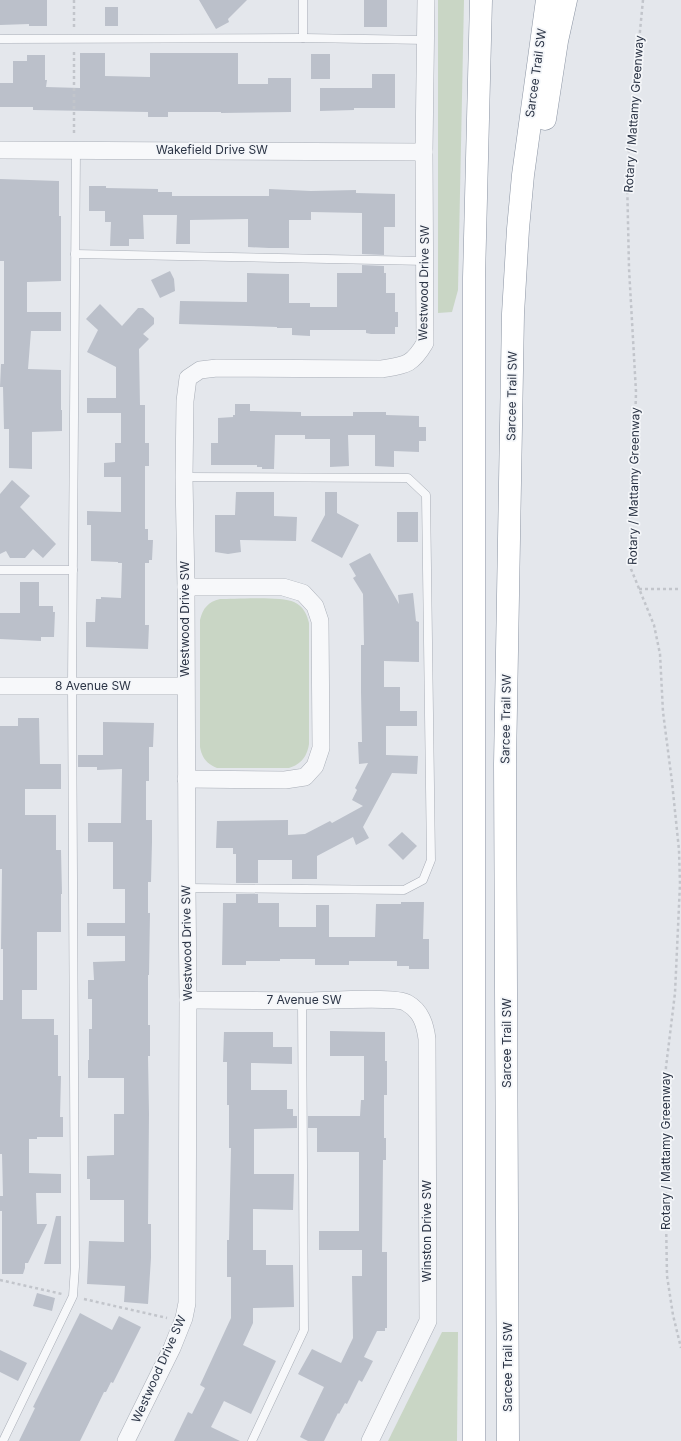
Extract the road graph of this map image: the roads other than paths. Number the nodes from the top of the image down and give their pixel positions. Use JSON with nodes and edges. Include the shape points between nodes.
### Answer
{"nodes":[{"id":1,"x":303,"y":0,"type":"edge"},
{"id":2,"x":426,"y":0,"type":"edge"},
{"id":3,"x":481,"y":0,"type":"edge"},
{"id":4,"x":547,"y":0,"type":"edge"},
{"id":5,"x":566,"y":0,"type":"edge"},
{"id":6,"x":303,"y":38,"type":"junction"},
{"id":7,"x":0,"y":39,"type":"edge"},
{"id":8,"x":426,"y":40,"type":"junction"},
{"id":9,"x":0,"y":150,"type":"edge"},
{"id":10,"x":76,"y":150,"type":"junction"},
{"id":11,"x":424,"y":152,"type":"junction"},
{"id":12,"x":75,"y":254,"type":"junction"},
{"id":13,"x":426,"y":261,"type":"junction"},
{"id":14,"x":513,"y":314,"type":"junction"},
{"id":15,"x":184,"y":477,"type":"junction"},
{"id":16,"x":0,"y":570,"type":"edge"},
{"id":17,"x":73,"y":570,"type":"junction"},
{"id":18,"x":186,"y":587,"type":"junction"},
{"id":19,"x":72,"y":685,"type":"junction"},
{"id":20,"x":0,"y":686,"type":"edge"},
{"id":21,"x":185,"y":686,"type":"junction"},
{"id":22,"x":186,"y":779,"type":"junction"},
{"id":23,"x":186,"y":888,"type":"junction"},
{"id":24,"x":188,"y":1000,"type":"junction"},
{"id":25,"x":302,"y":1001,"type":"junction"},
{"id":26,"x":416,"y":1011,"type":"joint"},
{"id":27,"x":3,"y":1441,"type":"edge"},
{"id":28,"x":126,"y":1441,"type":"edge"},
{"id":29,"x":252,"y":1441,"type":"edge"},
{"id":30,"x":370,"y":1441,"type":"edge"},
{"id":31,"x":474,"y":1441,"type":"edge"},
{"id":32,"x":508,"y":1441,"type":"edge"}],
"edges":[{"from":1,"to":6,"type":"lane"},
{"from":2,"to":8,"type":"street","name":"Westwood Drive SW"},
{"from":3,"to":31,"type":"highway","via":[[474,278]]},
{"from":4,"to":14,"type":"highway","name":"Sarcee Trail SW","via":[[523,175]]},
{"from":5,"to":14,"type":"highway","via":[[557,41]]},
{"from":6,"to":7,"type":"lane"},
{"from":6,"to":8,"type":"lane"},
{"from":8,"to":11,"type":"street","name":"Westwood Drive SW"},
{"from":9,"to":10,"type":"street","name":"Wakefield Drive SW"},
{"from":10,"to":11,"type":"street","name":"Wakefield Drive SW"},
{"from":10,"to":12,"type":"lane"},
{"from":11,"to":13,"type":"street","name":"Westwood Drive SW"},
{"from":12,"to":13,"type":"lane"},
{"from":12,"to":17,"type":"lane"},
{"from":13,"to":15,"type":"street","name":"Westwood Drive SW","via":[[425,343],[417,357],[402,366],[382,369],[217,368],[200,370],[188,378],[185,401]]},
{"from":14,"to":32,"type":"highway","name":"Sarcee Trail SW","via":[[505,764]]},
{"from":15,"to":18,"type":"street","name":"Westwood Drive SW"},
{"from":15,"to":23,"type":"lane","via":[[408,478],[426,495],[431,860],[423,880],[404,890]]},
{"from":16,"to":17,"type":"lane"},
{"from":17,"to":19,"type":"lane"},
{"from":18,"to":21,"type":"street","name":"Westwood Drive SW"},
{"from":18,"to":22,"type":"street","via":[[283,587],[303,593],[315,606],[320,621],[321,748],[315,766],[305,777],[285,780]]},
{"from":19,"to":20,"type":"street","name":"8 Avenue SW"},
{"from":19,"to":21,"type":"street","name":"8 Avenue SW"},
{"from":19,"to":27,"type":"lane","via":[[76,1267],[73,1296]]},
{"from":21,"to":22,"type":"street","name":"Westwood Drive SW"},
{"from":22,"to":23,"type":"street","name":"Westwood Drive SW"},
{"from":23,"to":24,"type":"street","name":"Westwood Drive SW"},
{"from":24,"to":25,"type":"street","name":"7 Avenue SW"},
{"from":24,"to":28,"type":"street","name":"Westwood Drive SW","via":[[187,1303],[172,1348]]},
{"from":25,"to":26,"type":"street","name":"7 Avenue SW","via":[[386,1000],[406,1002]]},
{"from":25,"to":29,"type":"lane","via":[[304,1330]]},
{"from":26,"to":30,"type":"street","name":"Winston Drive SW","via":[[425,1024],[427,1039],[428,1321]]}]}
